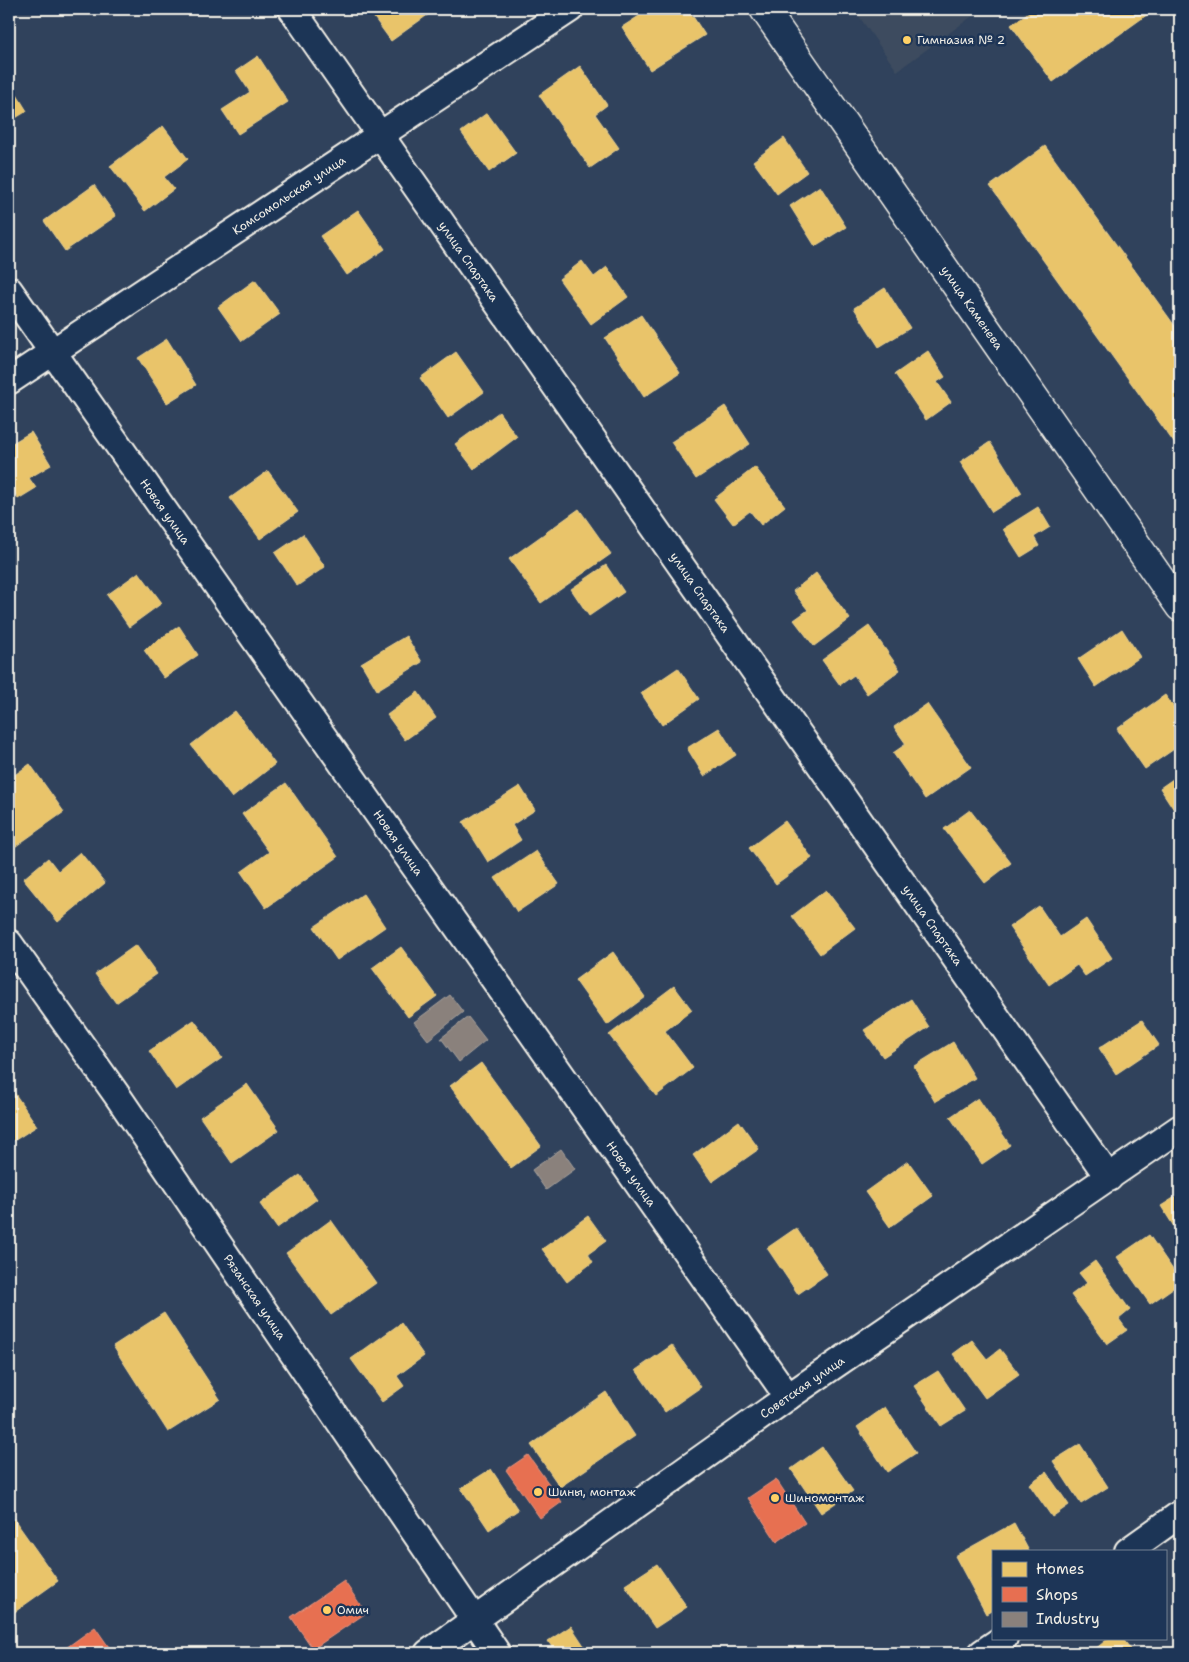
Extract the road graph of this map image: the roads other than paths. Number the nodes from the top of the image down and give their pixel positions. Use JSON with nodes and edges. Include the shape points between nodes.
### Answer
{"nodes":[{"id":1,"x":292,"y":9,"type":"edge"},
{"id":2,"x":570,"y":9,"type":"edge"},
{"id":3,"x":764,"y":9,"type":"edge"},
{"id":4,"x":380,"y":135,"type":"junction"},
{"id":5,"x":9,"y":290,"type":"edge"},
{"id":6,"x":52,"y":353,"type":"junction"},
{"id":7,"x":9,"y":381,"type":"edge"},
{"id":8,"x":1180,"y":607,"type":"edge"},
{"id":9,"x":9,"y":943,"type":"edge"},
{"id":10,"x":1180,"y":1128,"type":"edge"},
{"id":11,"x":1110,"y":1178,"type":"junction"},
{"id":12,"x":788,"y":1397,"type":"junction"},
{"id":13,"x":1180,"y":1514,"type":"edge"},
{"id":14,"x":1129,"y":1550,"type":"edge"},
{"id":15,"x":475,"y":1621,"type":"junction"},
{"id":16,"x":1001,"y":1640,"type":"edge"},
{"id":17,"x":428,"y":1653,"type":"edge"},
{"id":18,"x":497,"y":1653,"type":"edge"},
{"id":19,"x":982,"y":1653,"type":"edge"}],
"edges":[{"from":1,"to":4,"type":"street","name":"улица Спартака"},
{"from":2,"to":4,"type":"street","name":"Комсомольская улица"},
{"from":3,"to":8,"type":"main road","name":"улица Каменева"},
{"from":4,"to":6,"type":"street","name":"Комсомольская улица"},
{"from":4,"to":11,"type":"street","name":"улица Спартака"},
{"from":5,"to":6,"type":"street","name":"Новая улица"},
{"from":6,"to":7,"type":"street","name":"Комсомольская улица"},
{"from":6,"to":12,"type":"street","name":"Новая улица"},
{"from":9,"to":15,"type":"street","name":"Рязанская улица","via":[[119,1098]]},
{"from":10,"to":11,"type":"street","name":"Советская улица"},
{"from":11,"to":12,"type":"street","name":"Советская улица"},
{"from":12,"to":15,"type":"street","name":"Советская улица"},
{"from":13,"to":14,"type":"street"},
{"from":15,"to":17,"type":"street","name":"Советская улица"},
{"from":15,"to":18,"type":"street","name":"Рязанская улица"},
{"from":16,"to":19,"type":"street"}]}
